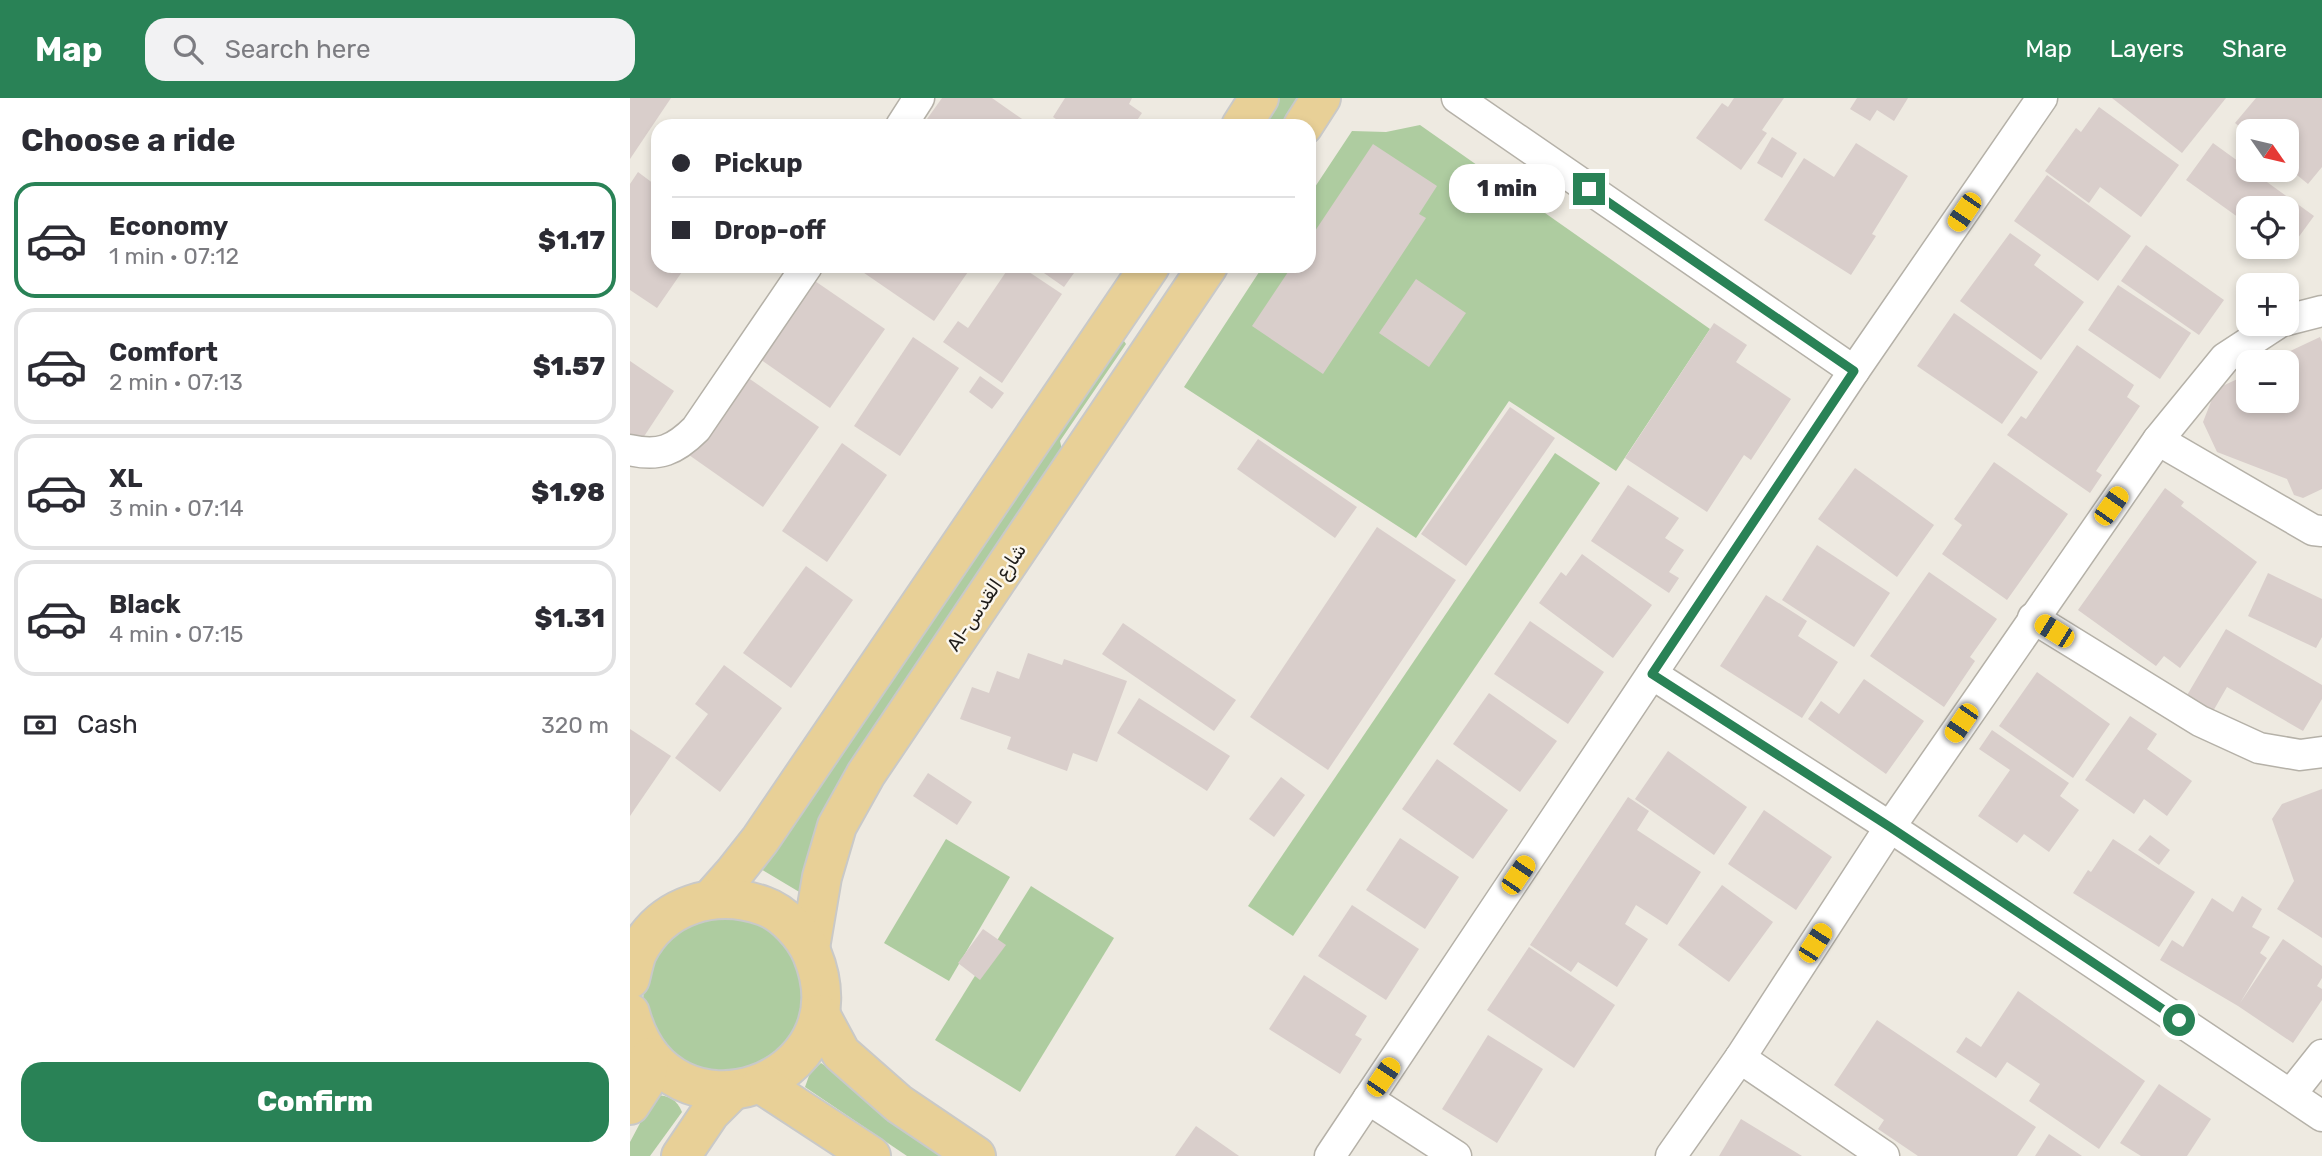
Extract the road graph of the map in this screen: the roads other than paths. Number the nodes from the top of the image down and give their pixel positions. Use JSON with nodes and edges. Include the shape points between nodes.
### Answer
{"nodes":[{"id":1,"x":919,"y":98,"type":"edge"},
{"id":2,"x":1259,"y":98,"type":"edge"},
{"id":3,"x":1321,"y":98,"type":"edge"},
{"id":4,"x":1457,"y":98,"type":"edge"},
{"id":5,"x":2042,"y":98,"type":"edge"},
{"id":6,"x":906,"y":119,"type":"edge"},
{"id":7,"x":1246,"y":119,"type":"edge"},
{"id":8,"x":1308,"y":119,"type":"edge"},
{"id":9,"x":802,"y":273,"type":"edge"},
{"id":10,"x":1145,"y":273,"type":"edge"},
{"id":11,"x":1150,"y":273,"type":"edge"},
{"id":12,"x":1203,"y":273,"type":"edge"},
{"id":13,"x":1185,"y":300,"type":"junction"},
{"id":14,"x":2322,"y":311,"type":"edge"},
{"id":15,"x":2299,"y":317,"type":"edge"},
{"id":16,"x":1111,"y":323,"type":"junction"},
{"id":17,"x":2259,"y":336,"type":"edge"},
{"id":18,"x":1150,"y":351,"type":"junction"},
{"id":19,"x":1854,"y":371,"type":"junction"},
{"id":20,"x":2158,"y":440,"type":"junction"},
{"id":21,"x":630,"y":450,"type":"edge"},
{"id":22,"x":2322,"y":531,"type":"edge"},
{"id":23,"x":2033,"y":618,"type":"junction"},
{"id":24,"x":1652,"y":674,"type":"junction"},
{"id":25,"x":2322,"y":752,"type":"edge"},
{"id":26,"x":1890,"y":827,"type":"junction"},
{"id":27,"x":711,"y":899,"type":"junction"},
{"id":28,"x":630,"y":908,"type":"edge"},
{"id":29,"x":674,"y":912,"type":"junction"},
{"id":30,"x":810,"y":948,"type":"junction"},
{"id":31,"x":630,"y":979,"type":"edge"},
{"id":32,"x":630,"y":1013,"type":"edge"},
{"id":33,"x":820,"y":1014,"type":"junction"},
{"id":34,"x":2322,"y":1055,"type":"edge"},
{"id":35,"x":650,"y":1056,"type":"junction"},
{"id":36,"x":1740,"y":1058,"type":"junction"},
{"id":37,"x":747,"y":1088,"type":"junction"},
{"id":38,"x":2291,"y":1094,"type":"junction"},
{"id":39,"x":1368,"y":1099,"type":"junction"},
{"id":40,"x":630,"y":1105,"type":"edge"},
{"id":41,"x":2322,"y":1116,"type":"edge"},
{"id":42,"x":681,"y":1156,"type":"edge"},
{"id":43,"x":871,"y":1156,"type":"edge"},
{"id":44,"x":976,"y":1156,"type":"edge"},
{"id":45,"x":1330,"y":1156,"type":"edge"},
{"id":46,"x":1456,"y":1156,"type":"edge"},
{"id":47,"x":1671,"y":1156,"type":"edge"},
{"id":48,"x":1884,"y":1156,"type":"edge"}],
"edges":[{"from":1,"to":6,"type":"street"},
{"from":2,"to":7,"type":"main road"},
{"from":3,"to":8,"type":"main road"},
{"from":4,"to":19,"type":"street"},
{"from":5,"to":19,"type":"street"},
{"from":9,"to":21,"type":"street","via":[[696,429],[664,451]]},
{"from":10,"to":16,"type":"main road"},
{"from":11,"to":13,"type":"main road","via":[[1156,287],[1171,298]]},
{"from":12,"to":13,"type":"main road","name":"Al-شارع القدس"},
{"from":13,"to":18,"type":"main road","name":"Al-شارع القدس"},
{"from":14,"to":15,"type":"street"},
{"from":16,"to":18,"type":"main road","via":[[1126,326]]},
{"from":16,"to":27,"type":"main road","via":[[760,840]]},
{"from":17,"to":20,"type":"street","via":[[2225,358]]},
{"from":18,"to":30,"type":"main road","name":"Al-شارع القدس","via":[[866,774],[837,826],[822,877]]},
{"from":19,"to":24,"type":"street"},
{"from":20,"to":22,"type":"street"},
{"from":20,"to":23,"type":"street"},
{"from":23,"to":25,"type":"street","via":[[2200,721],[2259,748],[2300,755]]},
{"from":23,"to":26,"type":"street"},
{"from":24,"to":26,"type":"street"},
{"from":24,"to":39,"type":"street"},
{"from":26,"to":36,"type":"street"},
{"from":26,"to":38,"type":"street"},
{"from":27,"to":29,"type":"main road"},
{"from":27,"to":30,"type":"main road","via":[[740,899],[768,907],[792,925]]},
{"from":28,"to":29,"type":"main road"},
{"from":29,"to":31,"type":"main road","via":[[652,930]]},
{"from":30,"to":33,"type":"main road","via":[[818,969]]},
{"from":32,"to":35,"type":"main road","via":[[640,1043]]},
{"from":33,"to":37,"type":"main road","via":[[799,1056],[782,1072]]},
{"from":33,"to":44,"type":"main road","via":[[841,1053],[899,1104]]},
{"from":34,"to":38,"type":"street"},
{"from":35,"to":37,"type":"main road","via":[[673,1077],[702,1089]]},
{"from":35,"to":40,"type":"main road","via":[[645,1082]]},
{"from":36,"to":47,"type":"street"},
{"from":36,"to":48,"type":"street"},
{"from":37,"to":42,"type":"main road","via":[[710,1112]]},
{"from":37,"to":43,"type":"main road"},
{"from":38,"to":41,"type":"street"},
{"from":39,"to":45,"type":"street"},
{"from":39,"to":46,"type":"street"}]}
